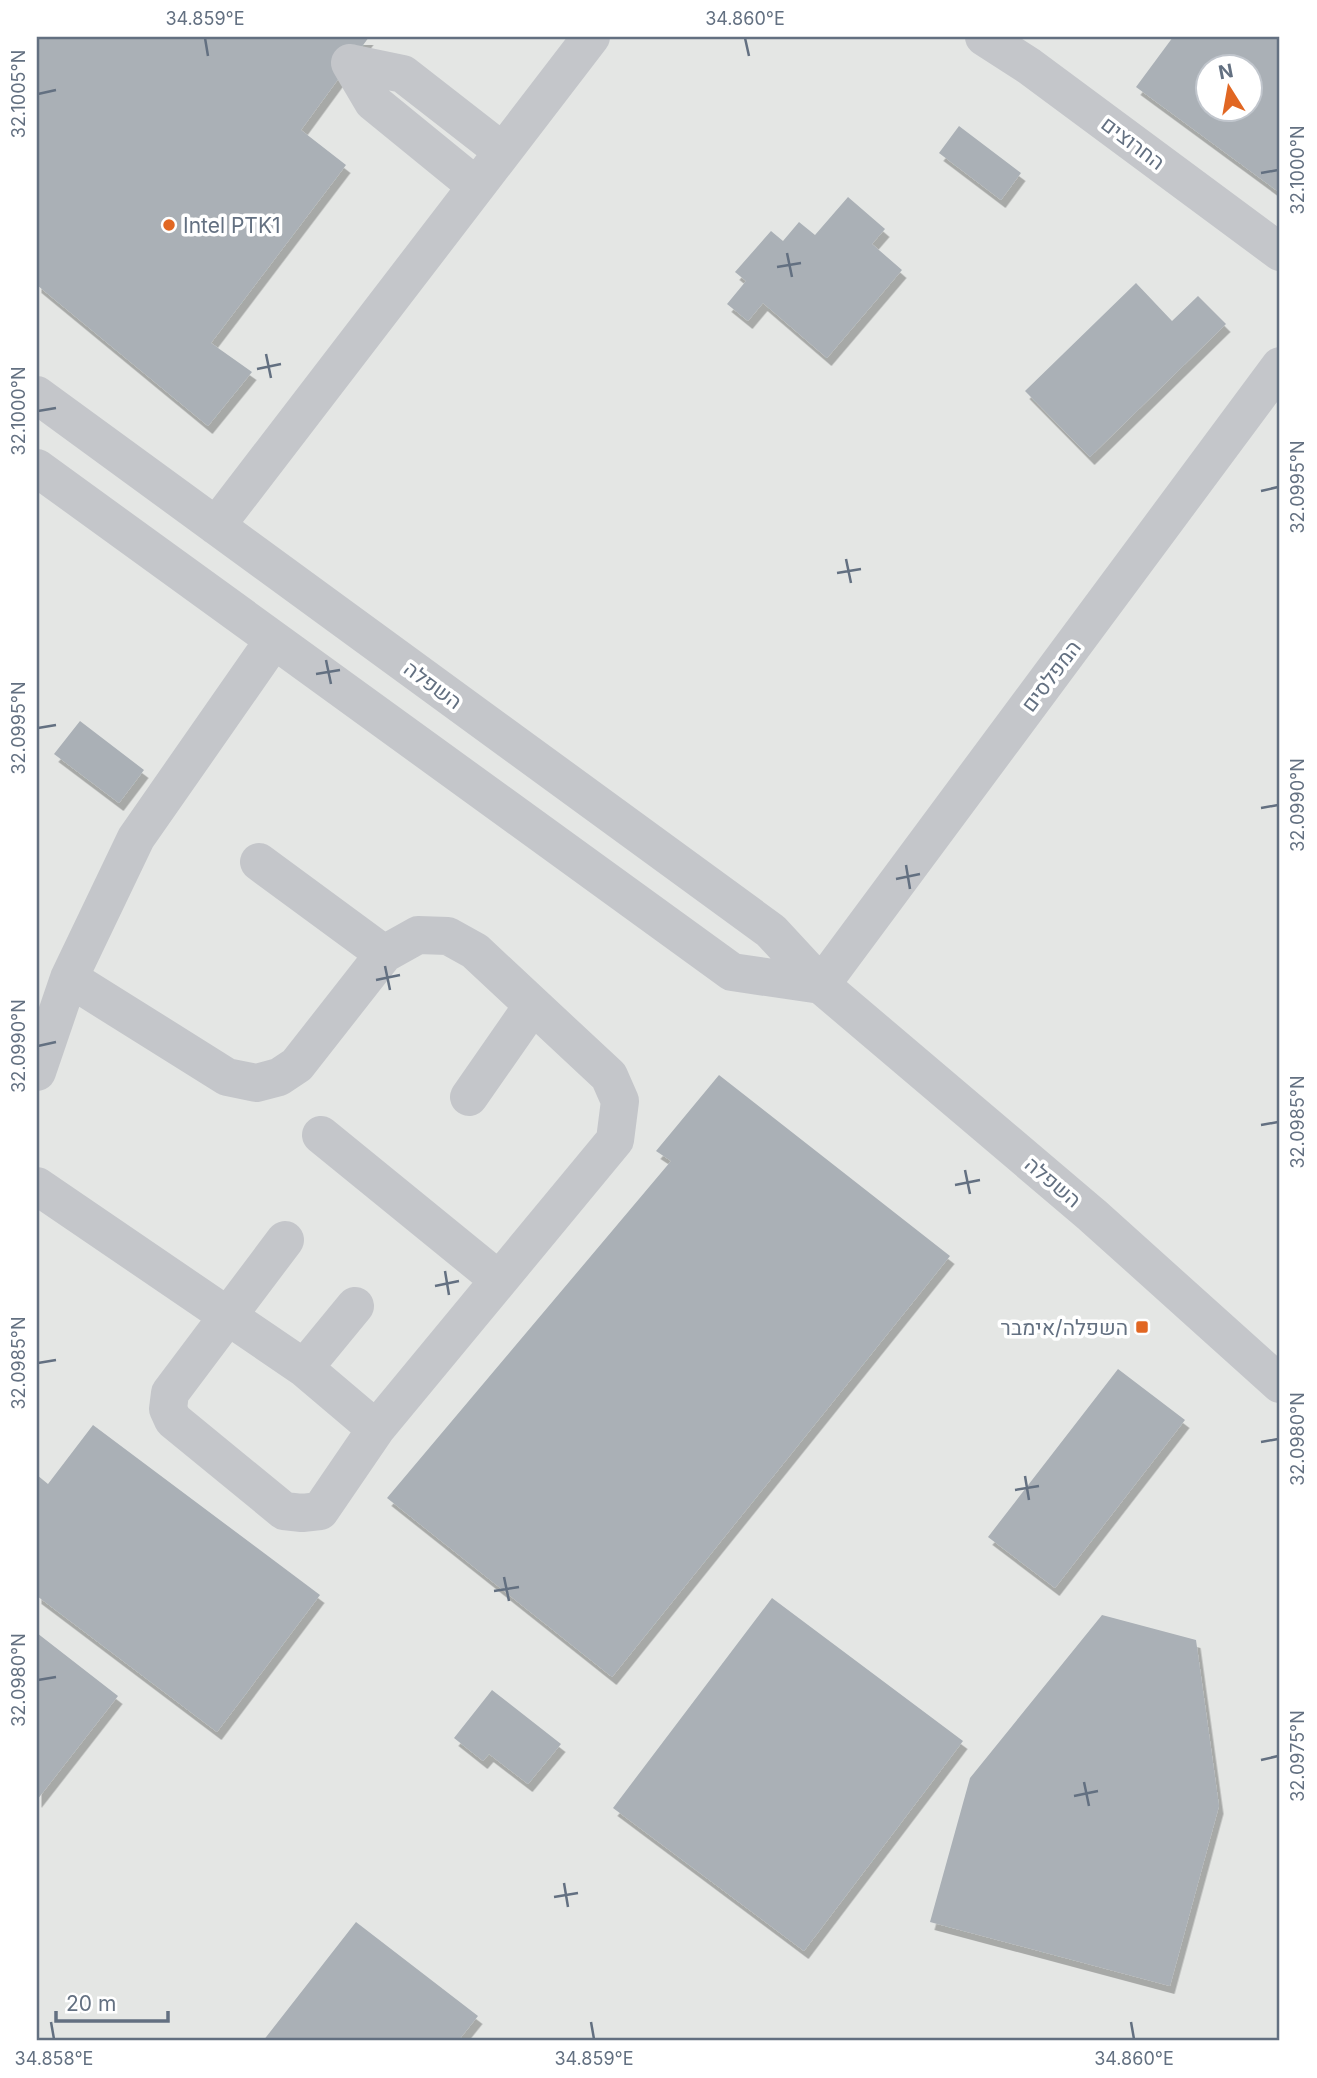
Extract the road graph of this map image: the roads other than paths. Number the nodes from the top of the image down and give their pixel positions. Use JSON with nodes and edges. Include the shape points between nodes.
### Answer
{"nodes":[{"id":1,"x":591,"y":37,"type":"edge"},
{"id":2,"x":984,"y":37,"type":"edge"},
{"id":3,"x":502,"y":152,"type":"junction"},
{"id":4,"x":476,"y":186,"type":"junction"},
{"id":5,"x":1280,"y":252,"type":"edge"},
{"id":6,"x":1280,"y":366,"type":"edge"},
{"id":7,"x":37,"y":395,"type":"edge"},
{"id":8,"x":37,"y":468,"type":"edge"},
{"id":9,"x":216,"y":526,"type":"junction"},
{"id":10,"x":274,"y":640,"type":"junction"},
{"id":11,"x":259,"y":862,"type":"dead end"},
{"id":12,"x":384,"y":954,"type":"junction"},
{"id":13,"x":69,"y":978,"type":"junction"},
{"id":14,"x":821,"y":985,"type":"junction"},
{"id":15,"x":533,"y":1005,"type":"junction"},
{"id":16,"x":37,"y":1072,"type":"edge"},
{"id":17,"x":468,"y":1097,"type":"dead end"},
{"id":18,"x":321,"y":1135,"type":"dead end"},
{"id":19,"x":37,"y":1186,"type":"edge"},
{"id":20,"x":285,"y":1240,"type":"dead end"},
{"id":21,"x":499,"y":1280,"type":"junction"},
{"id":22,"x":355,"y":1306,"type":"dead end"},
{"id":23,"x":228,"y":1317,"type":"junction"},
{"id":24,"x":304,"y":1368,"type":"junction"},
{"id":25,"x":1280,"y":1384,"type":"edge"},
{"id":26,"x":376,"y":1429,"type":"junction"}],
"edges":[{"from":1,"to":3,"type":"street"},
{"from":2,"to":5,"type":"street","name":"החרוצים"},
{"from":3,"to":4,"type":"street"},
{"from":3,"to":4,"type":"street","via":[[403,74],[350,63],[373,102]]},
{"from":4,"to":9,"type":"street"},
{"from":6,"to":14,"type":"street","name":"המפלסים"},
{"from":7,"to":9,"type":"street","name":"השפלה"},
{"from":8,"to":10,"type":"street"},
{"from":9,"to":14,"type":"street","name":"השפלה","via":[[771,931]]},
{"from":10,"to":13,"type":"street","via":[[136,838]]},
{"from":10,"to":14,"type":"street","via":[[732,972]]},
{"from":11,"to":12,"type":"street"},
{"from":12,"to":13,"type":"street","via":[[297,1065],[279,1077],[256,1083],[227,1077]]},
{"from":12,"to":15,"type":"street","via":[[418,935],[448,936],[475,951]]},
{"from":13,"to":16,"type":"street"},
{"from":14,"to":25,"type":"street","name":"השפלה","via":[[1091,1215]]},
{"from":15,"to":17,"type":"street"},
{"from":15,"to":21,"type":"street","via":[[609,1076],[620,1101],[615,1140]]},
{"from":18,"to":21,"type":"street"},
{"from":19,"to":23,"type":"street"},
{"from":20,"to":23,"type":"street"},
{"from":21,"to":26,"type":"street"},
{"from":22,"to":24,"type":"street"},
{"from":23,"to":24,"type":"street"},
{"from":23,"to":26,"type":"street","via":[[170,1393],[168,1409],[173,1420],[284,1510],[320,1511]]},
{"from":24,"to":26,"type":"street"}]}
